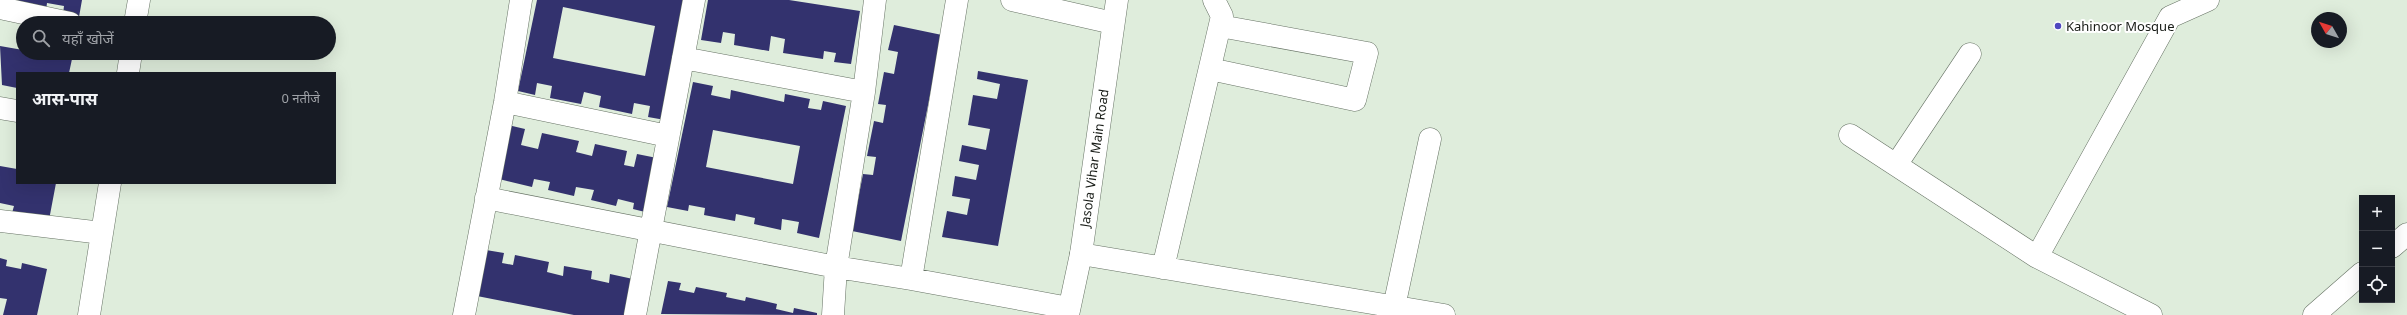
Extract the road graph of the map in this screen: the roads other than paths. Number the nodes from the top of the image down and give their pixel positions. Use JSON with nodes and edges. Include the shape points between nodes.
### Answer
{"nodes":[{"id":1,"x":139,"y":0,"type":"edge"},
{"id":2,"x":521,"y":0,"type":"edge"},
{"id":3,"x":694,"y":0,"type":"edge"},
{"id":4,"x":875,"y":0,"type":"edge"},
{"id":5,"x":957,"y":0,"type":"edge"},
{"id":6,"x":1012,"y":0,"type":"edge"},
{"id":7,"x":1117,"y":0,"type":"edge"},
{"id":8,"x":1214,"y":0,"type":"edge"},
{"id":9,"x":2208,"y":0,"type":"edge"},
{"id":10,"x":0,"y":8,"type":"edge"},
{"id":11,"x":37,"y":16,"type":"edge"},
{"id":12,"x":137,"y":16,"type":"edge"},
{"id":13,"x":1113,"y":23,"type":"junction"},
{"id":14,"x":1220,"y":26,"type":"junction"},
{"id":15,"x":1970,"y":54,"type":"dead end"},
{"id":16,"x":683,"y":58,"type":"junction"},
{"id":17,"x":130,"y":60,"type":"edge"},
{"id":18,"x":1210,"y":69,"type":"junction"},
{"id":19,"x":128,"y":72,"type":"edge"},
{"id":20,"x":864,"y":92,"type":"junction"},
{"id":21,"x":505,"y":102,"type":"junction"},
{"id":22,"x":0,"y":108,"type":"edge"},
{"id":23,"x":16,"y":111,"type":"edge"},
{"id":24,"x":1850,"y":135,"type":"dead end"},
{"id":25,"x":668,"y":136,"type":"junction"},
{"id":26,"x":1430,"y":139,"type":"dead end"},
{"id":27,"x":1896,"y":165,"type":"junction"},
{"id":28,"x":110,"y":184,"type":"edge"},
{"id":29,"x":486,"y":198,"type":"junction"},
{"id":30,"x":0,"y":221,"type":"edge"},
{"id":31,"x":650,"y":231,"type":"junction"},
{"id":32,"x":102,"y":233,"type":"junction"},
{"id":33,"x":2407,"y":234,"type":"edge"},
{"id":34,"x":2395,"y":244,"type":"edge"},
{"id":35,"x":1081,"y":254,"type":"junction"},
{"id":36,"x":2037,"y":257,"type":"junction"},
{"id":37,"x":836,"y":267,"type":"junction"},
{"id":38,"x":1163,"y":268,"type":"junction"},
{"id":39,"x":2359,"y":276,"type":"edge"},
{"id":40,"x":911,"y":279,"type":"junction"},
{"id":41,"x":1394,"y":307,"type":"junction"},
{"id":42,"x":1069,"y":312,"type":"edge"},
{"id":43,"x":89,"y":315,"type":"edge"},
{"id":44,"x":466,"y":315,"type":"edge"},
{"id":45,"x":634,"y":315,"type":"edge"},
{"id":46,"x":833,"y":315,"type":"edge"},
{"id":47,"x":1444,"y":315,"type":"edge"},
{"id":48,"x":2151,"y":315,"type":"edge"},
{"id":49,"x":2314,"y":315,"type":"edge"}],
"edges":[{"from":1,"to":12,"type":"street"},
{"from":2,"to":21,"type":"street"},
{"from":3,"to":16,"type":"street"},
{"from":4,"to":20,"type":"street"},
{"from":5,"to":40,"type":"street"},
{"from":6,"to":13,"type":"street"},
{"from":7,"to":13,"type":"street","name":"Jasola Vihar Main Road"},
{"from":8,"to":14,"type":"street","via":[[1222,16]]},
{"from":9,"to":36,"type":"street","via":[[2170,16]]},
{"from":10,"to":11,"type":"street"},
{"from":13,"to":35,"type":"street","name":"Jasola Vihar Main Road"},
{"from":14,"to":18,"type":"street"},
{"from":14,"to":18,"type":"street","via":[[1367,53],[1355,100]]},
{"from":15,"to":27,"type":"street"},
{"from":16,"to":20,"type":"street"},
{"from":16,"to":25,"type":"street"},
{"from":17,"to":19,"type":"street"},
{"from":18,"to":38,"type":"street"},
{"from":20,"to":37,"type":"street"},
{"from":21,"to":25,"type":"street"},
{"from":21,"to":29,"type":"street"},
{"from":22,"to":23,"type":"street"},
{"from":24,"to":27,"type":"street"},
{"from":25,"to":31,"type":"street"},
{"from":26,"to":41,"type":"street"},
{"from":27,"to":36,"type":"street"},
{"from":28,"to":32,"type":"street"},
{"from":29,"to":31,"type":"street"},
{"from":29,"to":44,"type":"street"},
{"from":30,"to":32,"type":"street"},
{"from":31,"to":37,"type":"street"},
{"from":31,"to":45,"type":"street"},
{"from":32,"to":43,"type":"street"},
{"from":33,"to":34,"type":"street"},
{"from":35,"to":38,"type":"street"},
{"from":35,"to":42,"type":"street","name":"Jasola Vihar Main Road"},
{"from":36,"to":48,"type":"street"},
{"from":37,"to":40,"type":"street"},
{"from":37,"to":46,"type":"street"},
{"from":38,"to":41,"type":"street"},
{"from":39,"to":49,"type":"street"},
{"from":40,"to":42,"type":"street"},
{"from":41,"to":47,"type":"street"}]}
